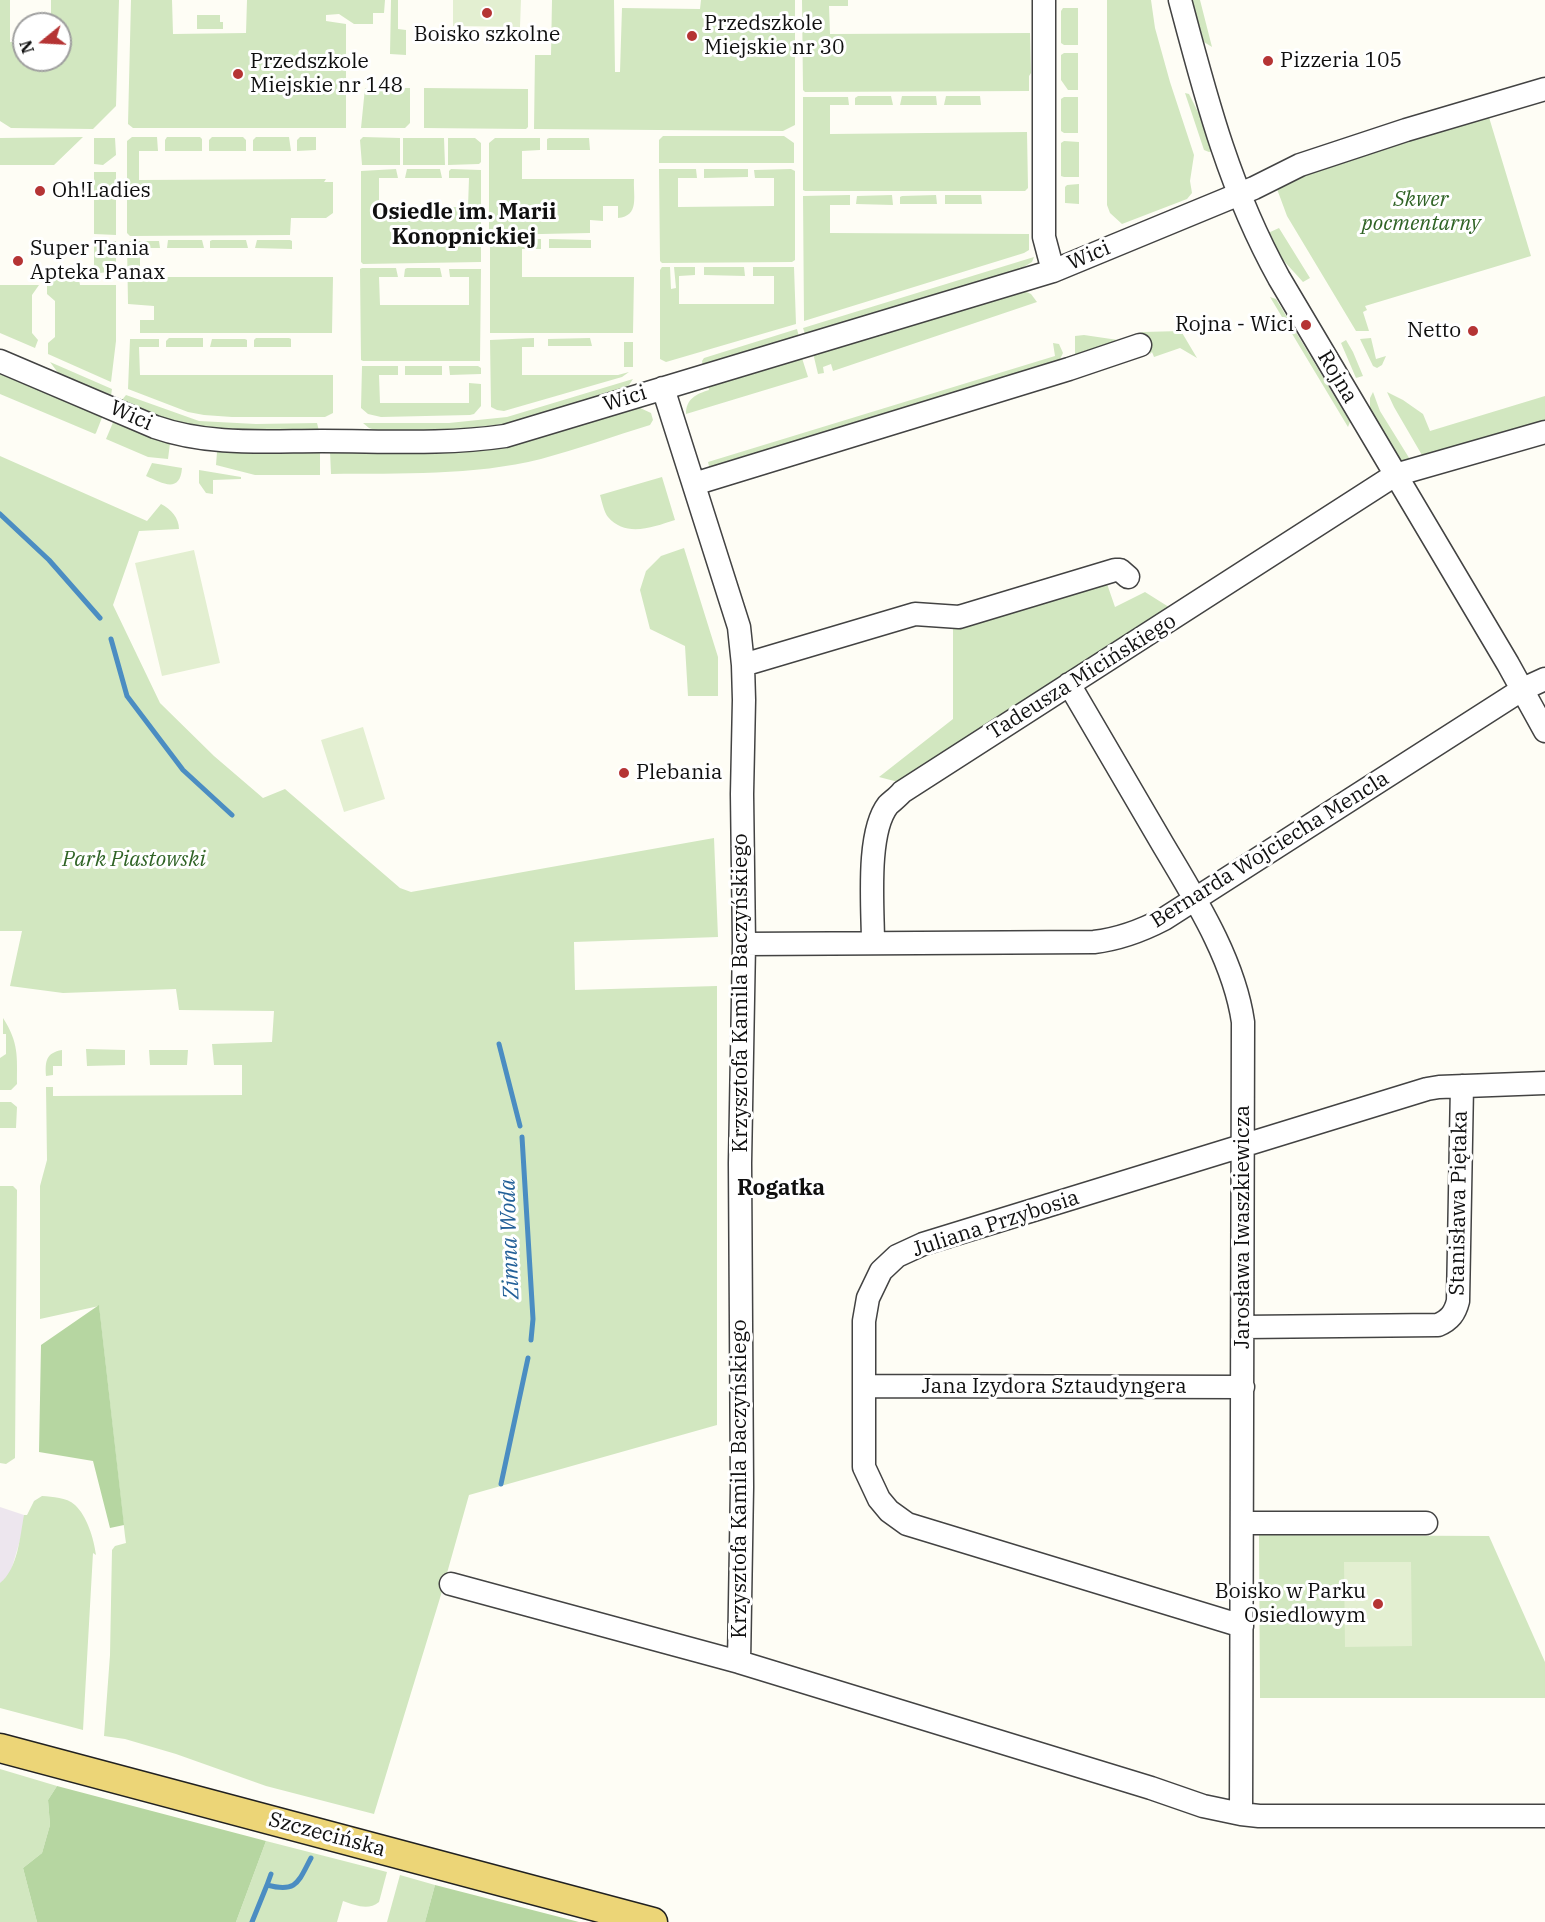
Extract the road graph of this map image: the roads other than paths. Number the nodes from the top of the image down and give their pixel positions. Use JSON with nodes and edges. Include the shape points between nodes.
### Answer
{"nodes":[{"id":1,"x":1044,"y":0,"type":"edge"},
{"id":2,"x":1180,"y":0,"type":"edge"},
{"id":3,"x":1545,"y":89,"type":"edge"},
{"id":4,"x":1238,"y":195,"type":"junction"},
{"id":5,"x":1053,"y":271,"type":"junction"},
{"id":6,"x":1140,"y":345,"type":"dead end"},
{"id":7,"x":0,"y":361,"type":"edge"},
{"id":8,"x":663,"y":388,"type":"junction"},
{"id":9,"x":1545,"y":432,"type":"edge"},
{"id":10,"x":1395,"y":475,"type":"junction"},
{"id":11,"x":694,"y":484,"type":"junction"},
{"id":12,"x":1128,"y":577,"type":"dead end"},
{"id":13,"x":743,"y":665,"type":"junction"},
{"id":14,"x":1545,"y":679,"type":"edge"},
{"id":15,"x":1069,"y":684,"type":"junction"},
{"id":16,"x":1522,"y":689,"type":"junction"},
{"id":17,"x":1545,"y":731,"type":"edge"},
{"id":18,"x":1195,"y":900,"type":"junction"},
{"id":19,"x":873,"y":943,"type":"junction"},
{"id":20,"x":744,"y":944,"type":"junction"},
{"id":21,"x":1545,"y":1083,"type":"edge"},
{"id":22,"x":1462,"y":1086,"type":"junction"},
{"id":23,"x":1244,"y":1146,"type":"junction"},
{"id":24,"x":1243,"y":1327,"type":"junction"},
{"id":25,"x":866,"y":1386,"type":"junction"},
{"id":26,"x":1243,"y":1387,"type":"junction"},
{"id":27,"x":1242,"y":1523,"type":"junction"},
{"id":28,"x":1426,"y":1523,"type":"dead end"},
{"id":29,"x":452,"y":1584,"type":"dead end"},
{"id":30,"x":1242,"y":1626,"type":"junction"},
{"id":31,"x":739,"y":1662,"type":"junction"},
{"id":32,"x":0,"y":1748,"type":"edge"},
{"id":33,"x":1241,"y":1815,"type":"junction"},
{"id":34,"x":1545,"y":1816,"type":"edge"},
{"id":35,"x":653,"y":1922,"type":"edge"}],
"edges":[{"from":1,"to":5,"type":"street","via":[[1044,237]]},
{"from":2,"to":4,"type":"street","name":"Rojna"},
{"from":3,"to":4,"type":"street","name":"Wici","via":[[1300,165]]},
{"from":4,"to":5,"type":"street","name":"Wici"},
{"from":4,"to":10,"type":"street","name":"Rojna","via":[[1279,278]]},
{"from":5,"to":8,"type":"street","name":"Wici"},
{"from":6,"to":11,"type":"street"},
{"from":7,"to":8,"type":"street","name":"Wici","via":[[176,434],[238,442],[479,440],[524,431]]},
{"from":8,"to":11,"type":"street","name":"Krzysztofa Kamila Baczyńskiego"},
{"from":9,"to":10,"type":"street","name":"Tadeusza Micińskiego"},
{"from":10,"to":15,"type":"street","name":"Tadeusza Micińskiego"},
{"from":10,"to":16,"type":"street","name":"Rojna"},
{"from":11,"to":13,"type":"street","name":"Krzysztofa Kamila Baczyńskiego","via":[[739,627]]},
{"from":12,"to":13,"type":"street","via":[[1115,570],[959,617],[915,614]]},
{"from":13,"to":20,"type":"street","name":"Krzysztofa Kamila Baczyńskiego"},
{"from":14,"to":16,"type":"street","name":"Bernarda Wojciecha Mencla"},
{"from":15,"to":18,"type":"street","name":"Jarosława Iwaszkiewicza"},
{"from":15,"to":19,"type":"street","name":"Tadeusza Micińskiego","via":[[902,792],[888,806],[880,822],[873,866]]},
{"from":16,"to":17,"type":"street","name":"Rojna"},
{"from":16,"to":18,"type":"street","name":"Bernarda Wojciecha Mencla"},
{"from":18,"to":19,"type":"street","name":"Bernarda Wojciecha Mencla","via":[[1138,932],[1094,942]]},
{"from":18,"to":23,"type":"street","name":"Jarosława Iwaszkiewicza","via":[[1240,999],[1244,1022]]},
{"from":19,"to":20,"type":"street","name":"Bernarda Wojciecha Mencla"},
{"from":20,"to":31,"type":"street","name":"Krzysztofa Kamila Baczyńskiego"},
{"from":21,"to":22,"type":"street","name":"Juliana Przybosia"},
{"from":22,"to":23,"type":"street","name":"Juliana Przybosia","via":[[1427,1089]]},
{"from":22,"to":24,"type":"street","name":"Stanisława Piętaka","via":[[1458,1301],[1450,1318],[1438,1325]]},
{"from":23,"to":24,"type":"street","name":"Jarosława Iwaszkiewicza"},
{"from":23,"to":25,"type":"street","name":"Juliana Przybosia","via":[[943,1237],[897,1256],[881,1271],[868,1298],[864,1321]]},
{"from":24,"to":26,"type":"street","name":"Jarosława Iwaszkiewicza"},
{"from":25,"to":26,"type":"street","name":"Jana Izydora Sztaudyngera"},
{"from":25,"to":30,"type":"street","name":"Juliana Przybosia","via":[[864,1467],[879,1499],[907,1524]]},
{"from":26,"to":27,"type":"street","name":"Jarosława Iwaszkiewicza"},
{"from":27,"to":28,"type":"street"},
{"from":27,"to":30,"type":"street","name":"Jarosława Iwaszkiewicza"},
{"from":29,"to":31,"type":"street","name":"Krzysztofa Kamila Baczyńskiego"},
{"from":30,"to":33,"type":"street","name":"Jarosława Iwaszkiewicza"},
{"from":31,"to":33,"type":"street","name":"Krzysztofa Kamila Baczyńskiego"},
{"from":32,"to":35,"type":"main road","name":"Szczecińska"},
{"from":33,"to":34,"type":"street","name":"Krzysztofa Kamila Baczyńskiego"}]}
